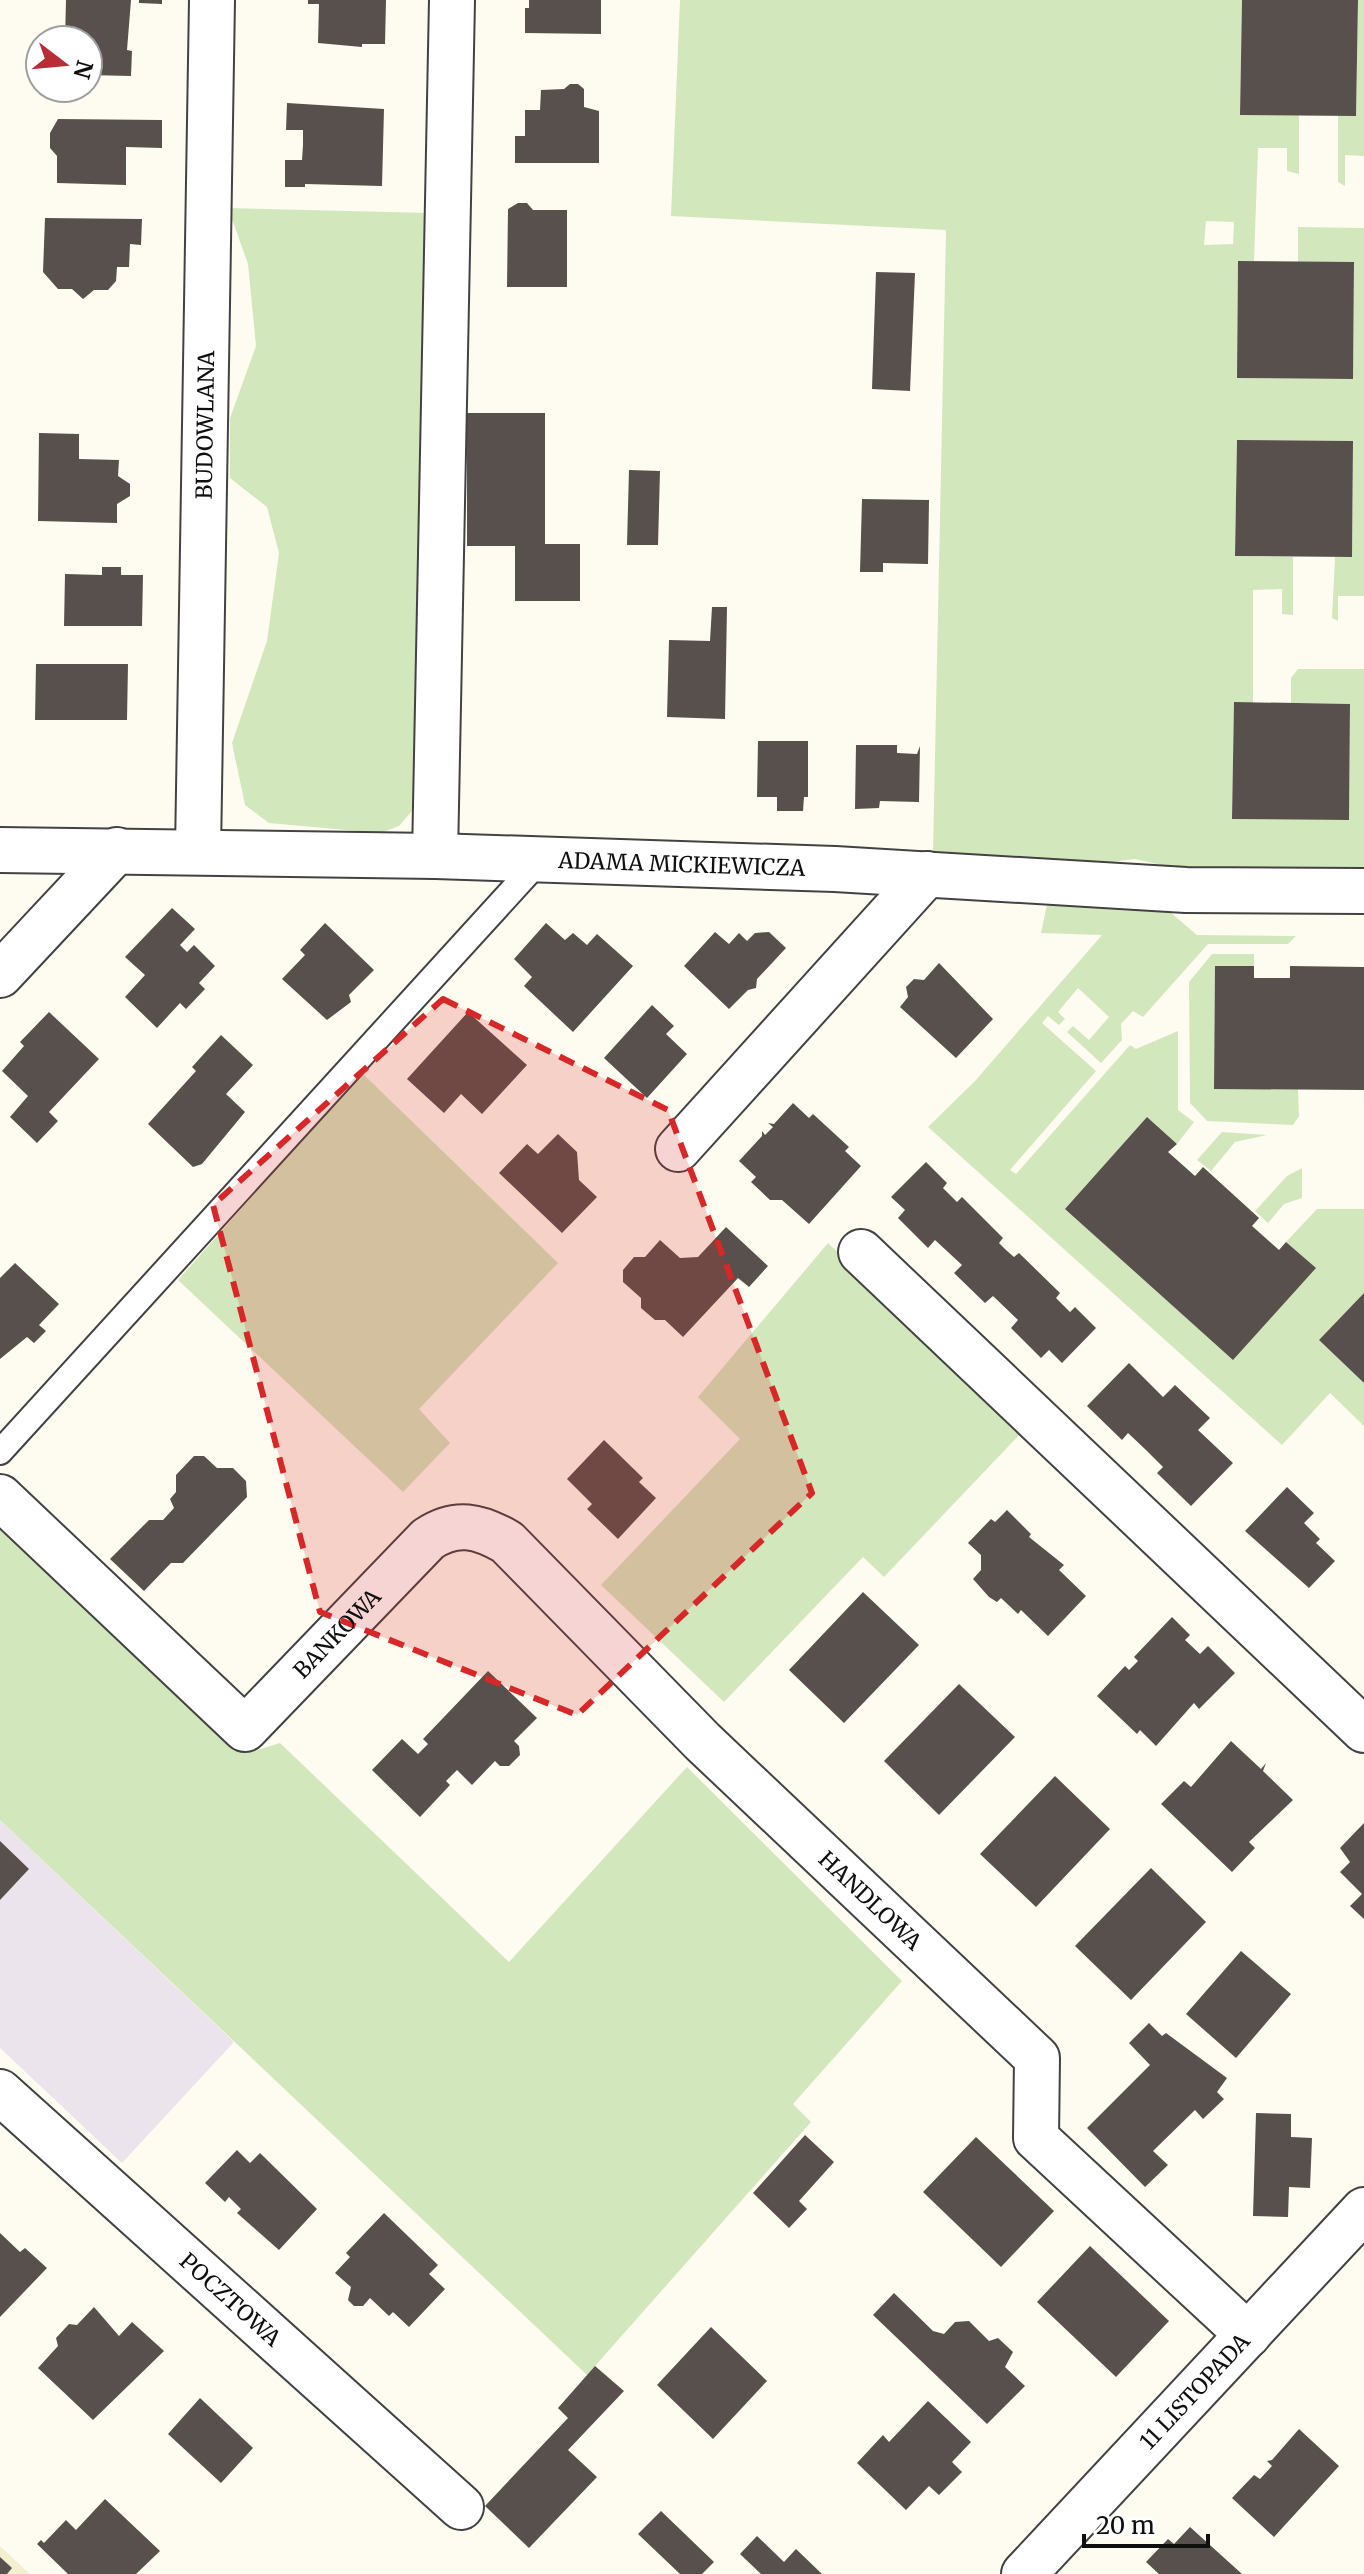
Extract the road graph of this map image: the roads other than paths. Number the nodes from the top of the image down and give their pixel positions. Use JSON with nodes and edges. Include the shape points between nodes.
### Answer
{"nodes":[{"id":1,"x":212,"y":0,"type":"edge"},
{"id":2,"x":452,"y":0,"type":"edge"},
{"id":3,"x":0,"y":850,"type":"edge"},
{"id":4,"x":117,"y":850,"type":"junction"},
{"id":5,"x":198,"y":851,"type":"junction"},
{"id":6,"x":435,"y":856,"type":"junction"},
{"id":7,"x":540,"y":860,"type":"junction"},
{"id":8,"x":927,"y":874,"type":"junction"},
{"id":9,"x":1364,"y":891,"type":"edge"},
{"id":10,"x":0,"y":975,"type":"edge"},
{"id":11,"x":678,"y":1149,"type":"dead end"},
{"id":12,"x":861,"y":1252,"type":"dead end"},
{"id":13,"x":0,"y":1452,"type":"edge"},
{"id":14,"x":0,"y":1497,"type":"edge"},
{"id":15,"x":428,"y":1539,"type":"joint"},
{"id":16,"x":1364,"y":1730,"type":"edge"},
{"id":17,"x":0,"y":2092,"type":"edge"},
{"id":18,"x":1364,"y":2210,"type":"edge"},
{"id":19,"x":1248,"y":2335,"type":"junction"},
{"id":20,"x":461,"y":2507,"type":"dead end"},
{"id":21,"x":1024,"y":2574,"type":"edge"}],
"edges":[{"from":1,"to":5,"type":"street","name":"BUDOWLANA"},
{"from":2,"to":6,"type":"street"},
{"from":3,"to":4,"type":"street","name":"ADAMA MICKIEWICZA"},
{"from":4,"to":5,"type":"street","name":"ADAMA MICKIEWICZA"},
{"from":4,"to":10,"type":"street"},
{"from":5,"to":6,"type":"street","name":"ADAMA MICKIEWICZA"},
{"from":6,"to":7,"type":"street","name":"ADAMA MICKIEWICZA"},
{"from":7,"to":8,"type":"street","name":"ADAMA MICKIEWICZA"},
{"from":7,"to":13,"type":"lane"},
{"from":8,"to":9,"type":"street","name":"ADAMA MICKIEWICZA","via":[[1171,889]]},
{"from":8,"to":11,"type":"street"},
{"from":12,"to":16,"type":"street"},
{"from":14,"to":15,"type":"street","name":"BANKOWA","via":[[245,1729]]},
{"from":15,"to":19,"type":"street","name":"HANDLOWA","via":[[457,1526],[482,1527],[507,1542],[703,1742],[1037,2058],[1036,2138]]},
{"from":17,"to":20,"type":"street","name":"POCZTOWA"},
{"from":18,"to":19,"type":"street","name":"11 LISTOPADA"},
{"from":19,"to":21,"type":"street","name":"11 LISTOPADA"}]}
